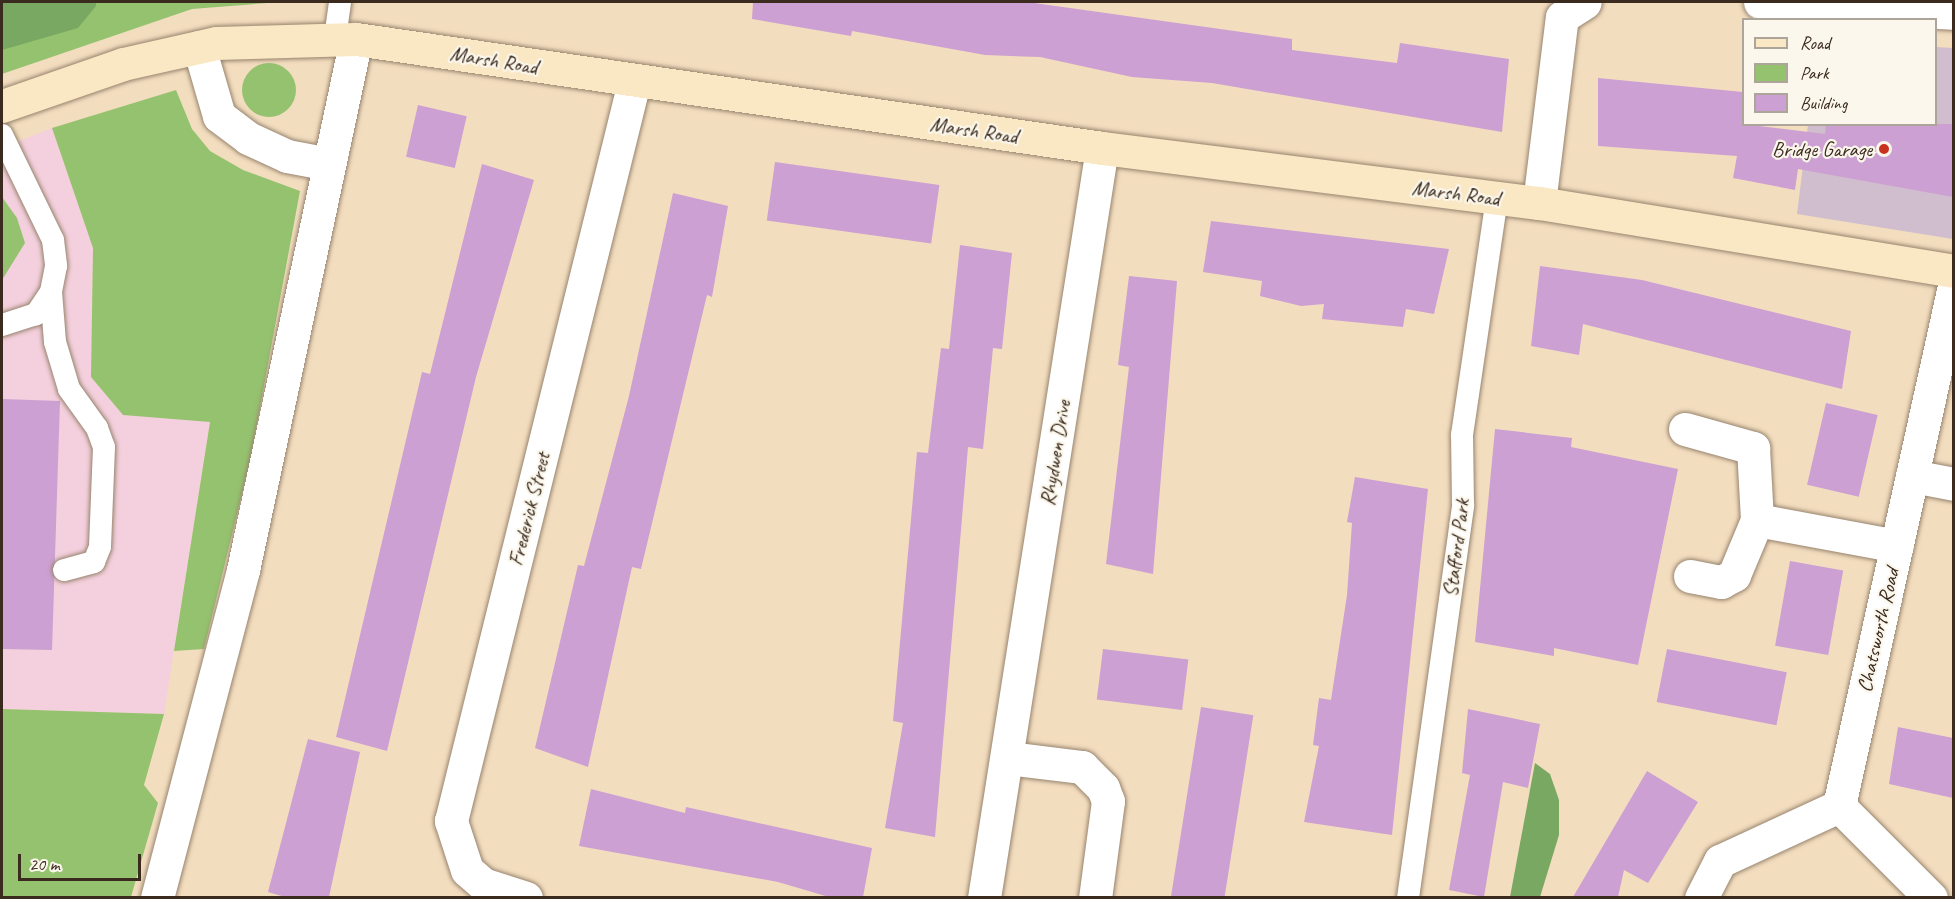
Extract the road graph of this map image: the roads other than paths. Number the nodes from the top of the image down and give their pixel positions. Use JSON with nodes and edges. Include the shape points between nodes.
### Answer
{"nodes":[{"id":1,"x":340,"y":2,"type":"edge"},
{"id":2,"x":1585,"y":2,"type":"edge"},
{"id":3,"x":1760,"y":2,"type":"edge"},
{"id":4,"x":1953,"y":13,"type":"edge"},
{"id":5,"x":345,"y":38,"type":"junction"},
{"id":6,"x":199,"y":46,"type":"junction"},
{"id":7,"x":634,"y":82,"type":"junction"},
{"id":8,"x":2,"y":106,"type":"edge"},
{"id":9,"x":2,"y":135,"type":"edge"},
{"id":10,"x":1102,"y":148,"type":"junction"},
{"id":11,"x":329,"y":164,"type":"junction"},
{"id":12,"x":1497,"y":198,"type":"junction"},
{"id":13,"x":1539,"y":203,"type":"junction"},
{"id":14,"x":1953,"y":271,"type":"edge"},
{"id":15,"x":1953,"y":286,"type":"edge"},
{"id":16,"x":51,"y":292,"type":"junction"},
{"id":17,"x":2,"y":325,"type":"edge"},
{"id":18,"x":1685,"y":429,"type":"dead end"},
{"id":19,"x":1912,"y":476,"type":"junction"},
{"id":20,"x":1953,"y":484,"type":"edge"},
{"id":21,"x":1757,"y":520,"type":"junction"},
{"id":22,"x":1897,"y":546,"type":"junction"},
{"id":23,"x":64,"y":570,"type":"dead end"},
{"id":24,"x":1690,"y":576,"type":"dead end"},
{"id":25,"x":1008,"y":758,"type":"junction"},
{"id":26,"x":1839,"y":806,"type":"junction"},
{"id":27,"x":157,"y":897,"type":"edge"},
{"id":28,"x":526,"y":897,"type":"edge"},
{"id":29,"x":984,"y":897,"type":"edge"},
{"id":30,"x":1095,"y":897,"type":"edge"},
{"id":31,"x":1408,"y":897,"type":"edge"},
{"id":32,"x":1701,"y":897,"type":"edge"},
{"id":33,"x":1930,"y":897,"type":"edge"}],
"edges":[{"from":1,"to":5,"type":"lane"},
{"from":2,"to":13,"type":"street","via":[[1562,17]]},
{"from":3,"to":4,"type":"street"},
{"from":5,"to":6,"type":"street","name":"Marsh Road","via":[[284,37]]},
{"from":5,"to":7,"type":"street","name":"Marsh Road"},
{"from":5,"to":11,"type":"street"},
{"from":6,"to":8,"type":"street","name":"Marsh Road","via":[[123,64]]},
{"from":6,"to":11,"type":"street","via":[[219,116],[248,138],[287,156]]},
{"from":7,"to":10,"type":"street","name":"Marsh Road"},
{"from":7,"to":28,"type":"street","name":"Frederick Street","via":[[452,821],[467,870],[483,884]]},
{"from":9,"to":16,"type":"lane","via":[[52,240]]},
{"from":10,"to":12,"type":"street","name":"Marsh Road"},
{"from":10,"to":25,"type":"street","name":"Rhydwen Drive"},
{"from":11,"to":27,"type":"street","via":[[243,570]]},
{"from":12,"to":13,"type":"street","name":"Marsh Road"},
{"from":12,"to":31,"type":"lane","name":"Stafford Park","via":[[1462,435],[1463,505]]},
{"from":13,"to":14,"type":"street","name":"Marsh Road"},
{"from":15,"to":19,"type":"street","name":"Chatsworth Road"},
{"from":16,"to":17,"type":"lane","via":[[36,314]]},
{"from":16,"to":23,"type":"lane","via":[[55,342],[69,389],[97,428],[104,447],[100,547],[94,562]]},
{"from":18,"to":21,"type":"street","via":[[1754,448]]},
{"from":19,"to":20,"type":"street"},
{"from":19,"to":22,"type":"street","name":"Chatsworth Road"},
{"from":21,"to":22,"type":"street"},
{"from":21,"to":24,"type":"street","via":[[1734,575],[1721,582]]},
{"from":22,"to":26,"type":"street","name":"Chatsworth Road"},
{"from":25,"to":29,"type":"street","name":"Rhydwen Drive"},
{"from":25,"to":30,"type":"street","via":[[1082,767],[1104,788],[1108,801]]},
{"from":26,"to":32,"type":"street","via":[[1720,861]]},
{"from":26,"to":33,"type":"street"}]}
